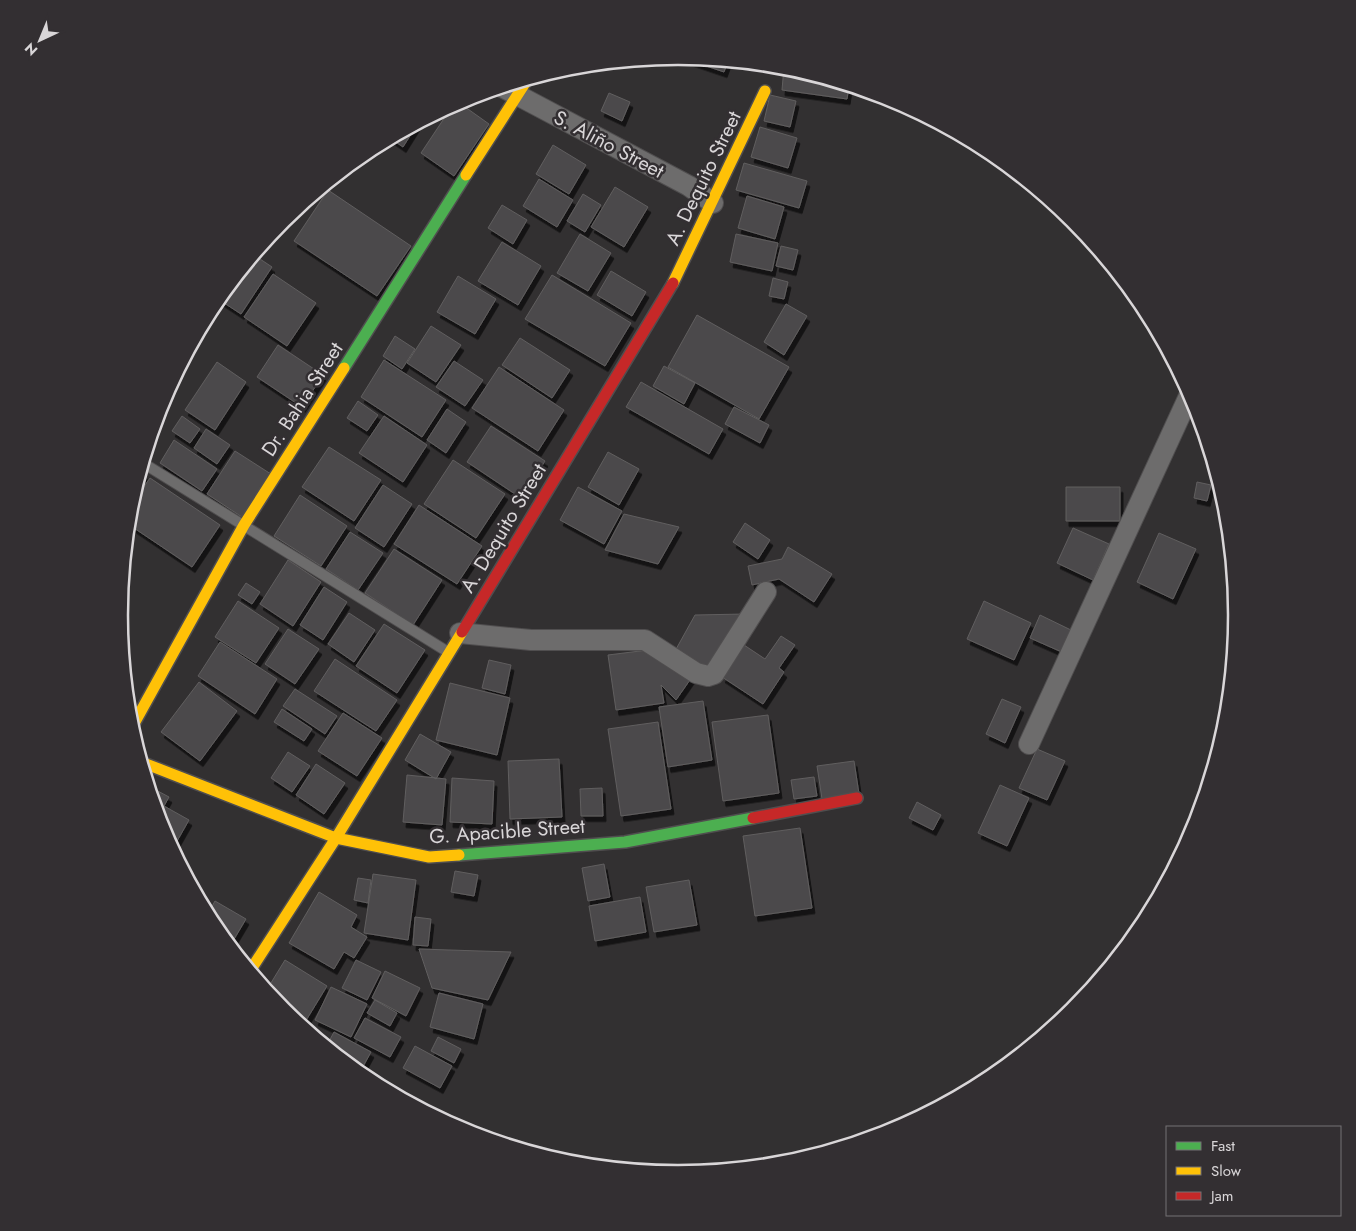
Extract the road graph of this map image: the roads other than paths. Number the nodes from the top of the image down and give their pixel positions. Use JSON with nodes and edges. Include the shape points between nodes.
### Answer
{"nodes":[{"id":1,"x":518,"y":89,"type":"edge"},
{"id":2,"x":515,"y":90,"type":"edge"},
{"id":3,"x":765,"y":91,"type":"dead end"},
{"id":4,"x":713,"y":203,"type":"junction"},
{"id":5,"x":1186,"y":403,"type":"edge"},
{"id":6,"x":148,"y":466,"type":"edge"},
{"id":7,"x":244,"y":525,"type":"junction"},
{"id":8,"x":766,"y":592,"type":"dead end"},
{"id":9,"x":460,"y":633,"type":"junction"},
{"id":10,"x":448,"y":652,"type":"junction"},
{"id":11,"x":137,"y":717,"type":"edge"},
{"id":12,"x":1029,"y":744,"type":"dead end"},
{"id":13,"x":148,"y":765,"type":"edge"},
{"id":14,"x":857,"y":798,"type":"dead end"},
{"id":15,"x":336,"y":838,"type":"junction"},
{"id":16,"x":253,"y":966,"type":"edge"}],
"edges":[{"from":1,"to":4,"type":"street","name":"S. Aliño Street","via":[[690,186]]},
{"from":2,"to":7,"type":"street","name":"Dr. Bahia Street"},
{"from":3,"to":4,"type":"street","name":"A. Dequito Street"},
{"from":4,"to":9,"type":"street","name":"A. Dequito Street","via":[[667,295]]},
{"from":5,"to":12,"type":"street"},
{"from":6,"to":7,"type":"lane"},
{"from":7,"to":10,"type":"lane"},
{"from":7,"to":11,"type":"street","name":"Dr. Bahia Street"},
{"from":8,"to":9,"type":"street","via":[[714,674],[708,676],[696,673],[645,640],[531,640]]},
{"from":9,"to":10,"type":"street","name":"A. Dequito Street"},
{"from":10,"to":15,"type":"street","name":"A. Dequito Street"},
{"from":13,"to":15,"type":"street","name":"G. Apacible Street"},
{"from":14,"to":15,"type":"street","name":"G. Apacible Street","via":[[625,842],[430,857]]},
{"from":15,"to":16,"type":"street","name":"A. Dequito Street"}]}
